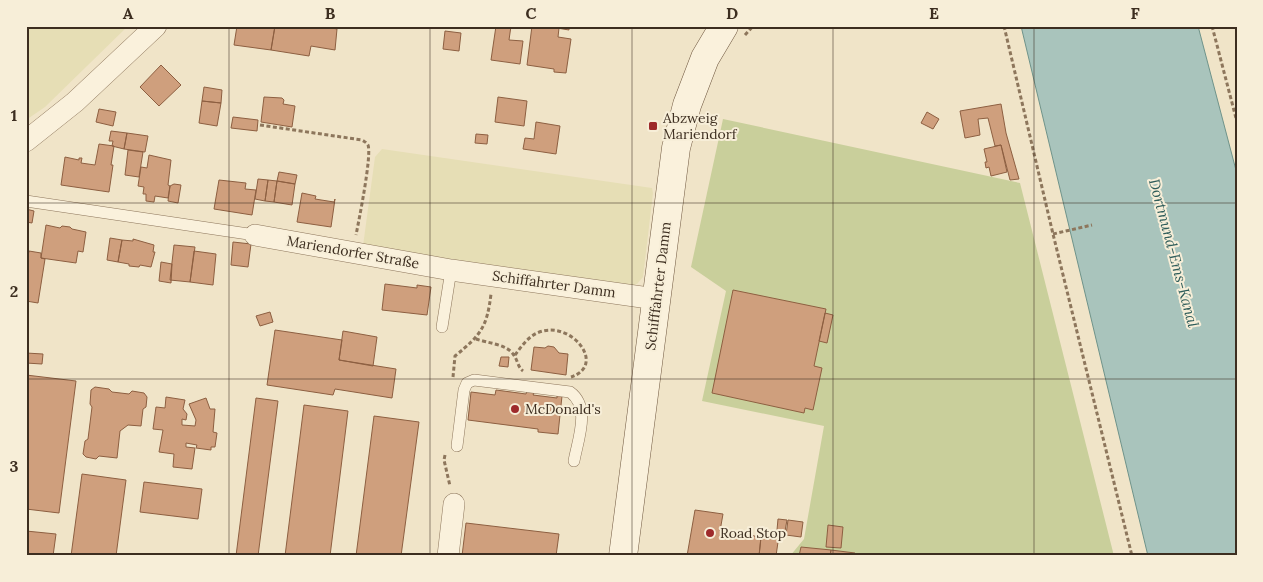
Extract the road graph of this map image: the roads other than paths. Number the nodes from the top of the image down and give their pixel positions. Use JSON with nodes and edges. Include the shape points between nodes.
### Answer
{"nodes":[{"id":1,"x":156,"y":26,"type":"edge"},
{"id":2,"x":724,"y":26,"type":"edge"},
{"id":3,"x":26,"y":141,"type":"edge"},
{"id":4,"x":26,"y":201,"type":"edge"},
{"id":5,"x":255,"y":235,"type":"joint"},
{"id":6,"x":451,"y":270,"type":"junction"},
{"id":7,"x":656,"y":299,"type":"junction"},
{"id":8,"x":442,"y":327,"type":"dead end"},
{"id":9,"x":457,"y":446,"type":"dead end"},
{"id":10,"x":574,"y":461,"type":"dead end"},
{"id":11,"x":454,"y":504,"type":"road end"},
{"id":12,"x":448,"y":556,"type":"edge"},
{"id":13,"x":623,"y":556,"type":"edge"}],
"edges":[{"from":1,"to":3,"type":"street","via":[[74,102]]},
{"from":2,"to":7,"type":"main road","name":"Schifffahrter Damm","via":[[705,58],[676,148]]},
{"from":4,"to":5,"type":"lane"},
{"from":5,"to":6,"type":"street","name":"Mariendorfer Straße"},
{"from":6,"to":7,"type":"street","name":"Schiffahrter Damm"},
{"from":6,"to":8,"type":"lane"},
{"from":7,"to":13,"type":"main road","name":"Schifffahrter Damm"},
{"from":9,"to":10,"type":"lane","via":[[467,383],[474,380],[570,392],[580,401],[582,409]]},
{"from":11,"to":12,"type":"street"}]}
